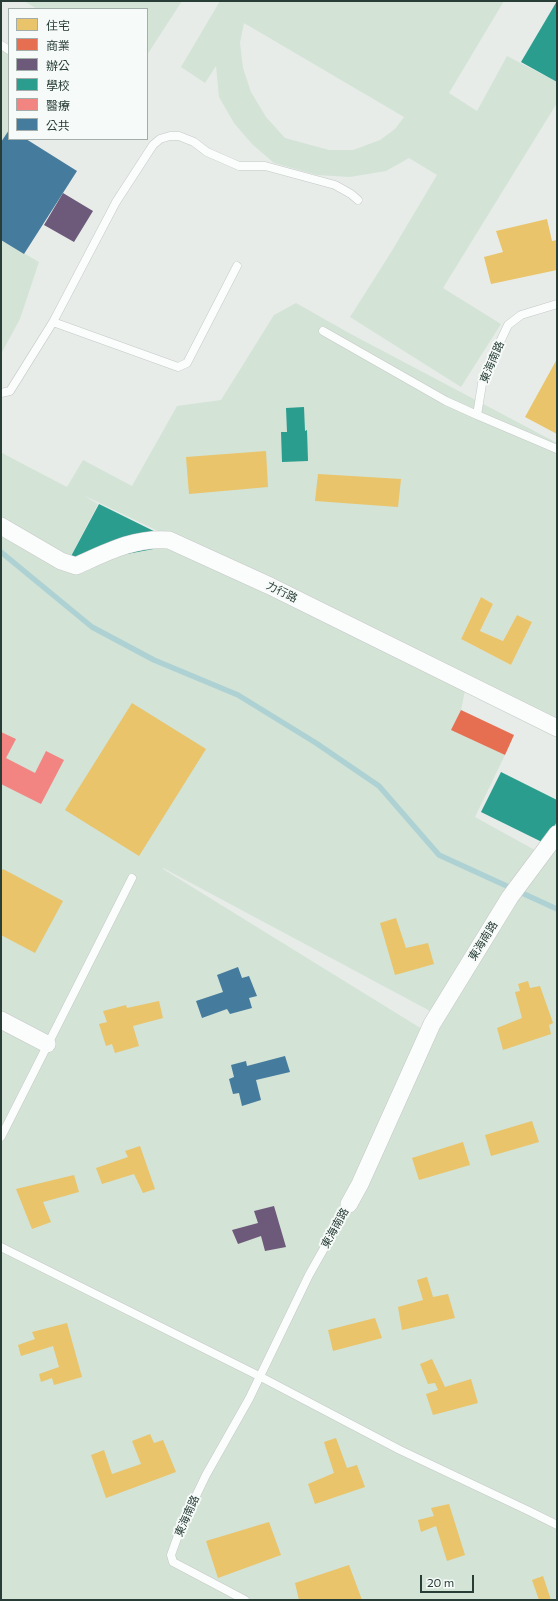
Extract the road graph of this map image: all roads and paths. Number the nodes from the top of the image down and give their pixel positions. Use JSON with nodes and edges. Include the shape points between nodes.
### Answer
{"nodes":[{"id":1,"x":358,"y":200,"type":"dead end"},
{"id":2,"x":237,"y":266,"type":"dead end"},
{"id":3,"x":557,"y":304,"type":"edge"},
{"id":4,"x":53,"y":322,"type":"junction"},
{"id":5,"x":323,"y":331,"type":"dead end"},
{"id":6,"x":1,"y":393,"type":"edge"},
{"id":7,"x":477,"y":415,"type":"junction"},
{"id":8,"x":557,"y":449,"type":"edge"},
{"id":9,"x":1,"y":526,"type":"edge"},
{"id":10,"x":557,"y":728,"type":"edge"},
{"id":11,"x":557,"y":834,"type":"edge"},
{"id":12,"x":132,"y":878,"type":"dead end"},
{"id":13,"x":1,"y":1020,"type":"edge"},
{"id":14,"x":47,"y":1044,"type":"junction"},
{"id":15,"x":1,"y":1137,"type":"edge"},
{"id":16,"x":349,"y":1204,"type":"joint"},
{"id":17,"x":1,"y":1247,"type":"edge"},
{"id":18,"x":259,"y":1376,"type":"junction"},
{"id":19,"x":557,"y":1525,"type":"edge"},
{"id":20,"x":245,"y":1600,"type":"edge"}],
"edges":[{"from":1,"to":4,"type":"lane","via":[[335,185],[265,166],[239,166],[179,136],[160,139],[153,145],[116,202]]},
{"from":2,"to":4,"type":"lane","via":[[187,363],[178,367]]},
{"from":3,"to":7,"type":"lane","name":"東海南路","via":[[521,315],[508,325],[482,378]]},
{"from":4,"to":6,"type":"lane","via":[[10,391]]},
{"from":5,"to":7,"type":"lane","via":[[446,401]]},
{"from":7,"to":8,"type":"lane"},
{"from":9,"to":10,"type":"street","name":"力行路","via":[[61,561],[76,566],[121,546],[154,539],[169,540],[270,586]]},
{"from":11,"to":16,"type":"street","name":"東海南路","via":[[510,897],[432,1024]]},
{"from":12,"to":14,"type":"lane"},
{"from":13,"to":14,"type":"street"},
{"from":14,"to":15,"type":"lane"},
{"from":16,"to":18,"type":"lane","name":"東海南路","via":[[309,1275]]},
{"from":17,"to":18,"type":"lane"},
{"from":18,"to":19,"type":"lane","via":[[400,1450]]},
{"from":18,"to":20,"type":"lane","name":"東海南路","via":[[249,1399],[206,1475],[171,1555],[174,1562]]}]}
